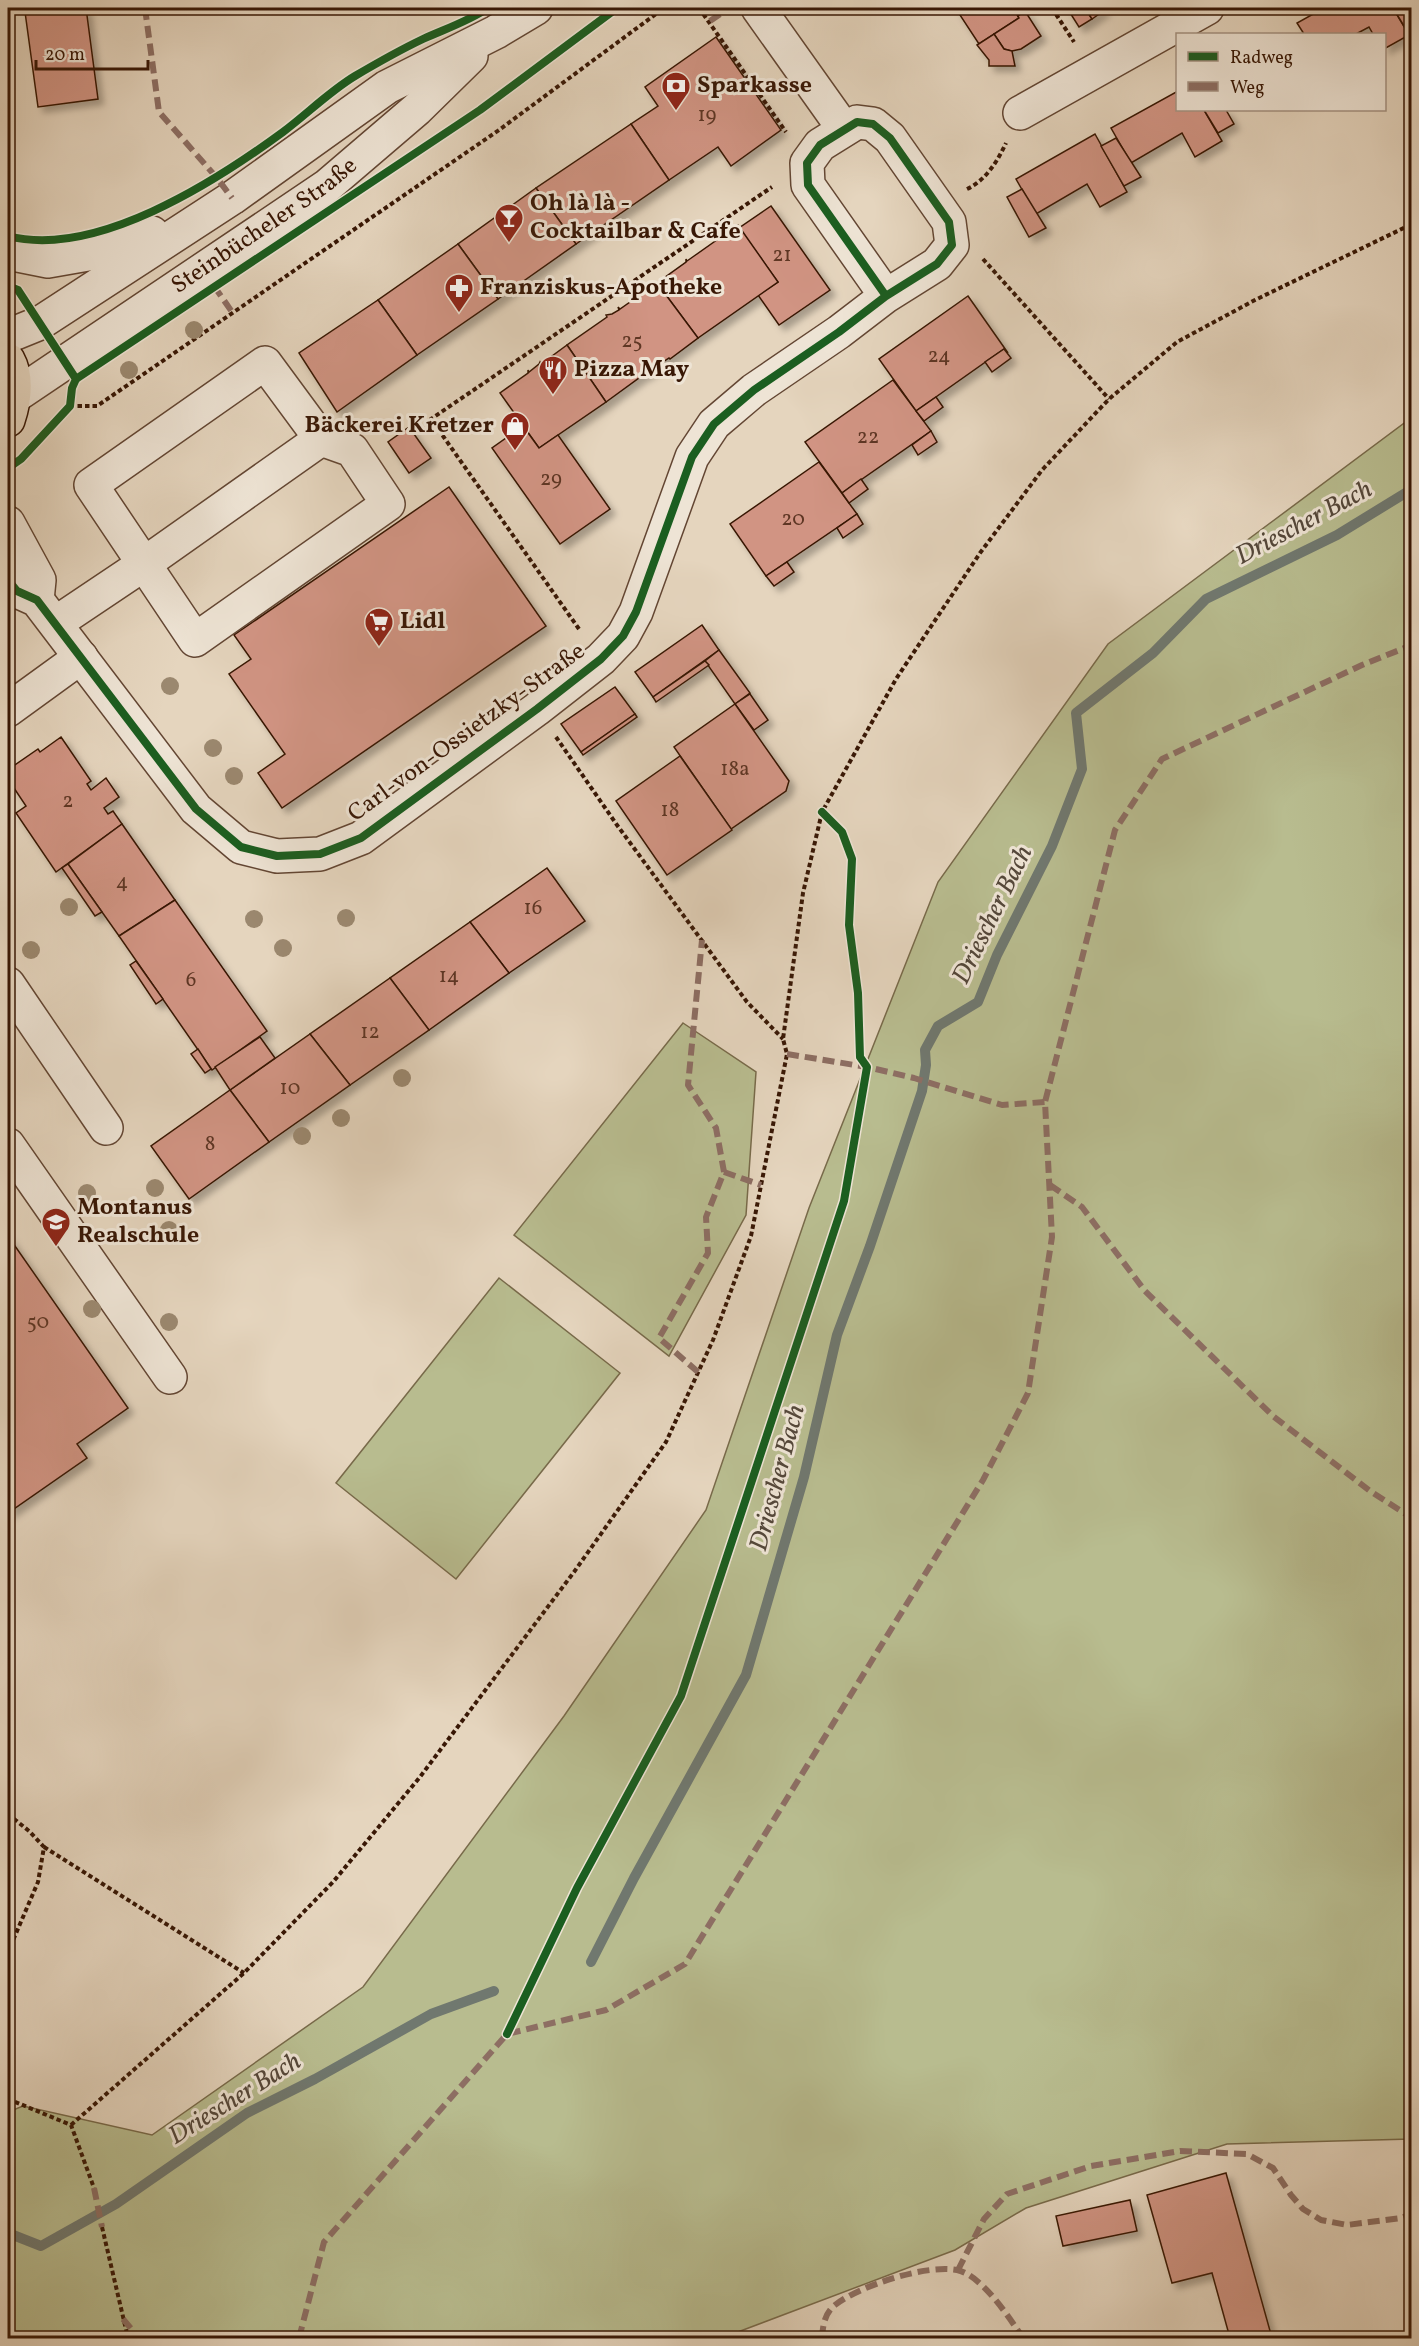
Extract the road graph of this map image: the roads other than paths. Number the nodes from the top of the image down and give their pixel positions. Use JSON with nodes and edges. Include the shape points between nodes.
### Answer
{"nodes":[{"id":1,"x":536,"y":8,"type":"edge"},
{"id":2,"x":758,"y":8,"type":"edge"},
{"id":3,"x":1207,"y":8,"type":"edge"},
{"id":4,"x":496,"y":32,"type":"junction"},
{"id":5,"x":1020,"y":113,"type":"road end"},
{"id":6,"x":844,"y":129,"type":"junction"},
{"id":7,"x":223,"y":204,"type":"junction"},
{"id":8,"x":8,"y":253,"type":"edge"},
{"id":9,"x":886,"y":296,"type":"junction"},
{"id":10,"x":8,"y":336,"type":"edge"},
{"id":11,"x":8,"y":360,"type":"edge"},
{"id":12,"x":11,"y":408,"type":"edge"},
{"id":13,"x":321,"y":439,"type":"junction"},
{"id":14,"x":8,"y":523,"type":"edge"},
{"id":15,"x":144,"y":564,"type":"junction"},
{"id":16,"x":8,"y":580,"type":"edge"},
{"id":17,"x":47,"y":611,"type":"junction"},
{"id":18,"x":81,"y":657,"type":"junction"},
{"id":19,"x":8,"y":710,"type":"edge"},
{"id":20,"x":8,"y":984,"type":"edge"},
{"id":21,"x":106,"y":1128,"type":"dead end"},
{"id":22,"x":8,"y":1145,"type":"edge"},
{"id":23,"x":170,"y":1377,"type":"dead end"}],
"edges":[{"from":1,"to":4,"type":"street","name":"Steinbücheler Straße"},
{"from":2,"to":6,"type":"street"},
{"from":3,"to":5,"type":"street"},
{"from":4,"to":7,"type":"street","name":"Steinbücheler Straße","via":[[387,87]]},
{"from":4,"to":12,"type":"street","name":"Steinbücheler Straße","via":[[417,109],[327,186]]},
{"from":6,"to":9,"type":"street","via":[[820,145],[807,163],[808,185]]},
{"from":6,"to":9,"type":"street","name":"Carl-von-Ossietzky-Straße","via":[[857,122],[873,124],[890,138],[943,213],[952,245],[937,264]]},
{"from":7,"to":8,"type":"street","name":"Steinbücheler Straße","via":[[111,250],[48,261]]},
{"from":7,"to":10,"type":"street","name":"Steinbücheler Straße","via":[[40,323]]},
{"from":9,"to":18,"type":"street","name":"Carl-von-Ossietzky-Straße","via":[[754,390],[714,424],[692,457],[636,612],[622,636],[601,659],[361,838],[320,854],[277,856],[241,847],[196,809]]},
{"from":11,"to":12,"type":"main road"},
{"from":13,"to":15,"type":"street"},
{"from":13,"to":15,"type":"street","via":[[265,363],[91,485]]},
{"from":13,"to":15,"type":"street","via":[[352,450],[387,504],[195,640]]},
{"from":14,"to":17,"type":"street","via":[[39,580]]},
{"from":15,"to":17,"type":"street"},
{"from":16,"to":17,"type":"street","name":"Carl-von-Ossietzky-Straße","via":[[17,591]]},
{"from":17,"to":18,"type":"street","name":"Carl-von-Ossietzky-Straße"},
{"from":18,"to":19,"type":"street"},
{"from":20,"to":21,"type":"street"},
{"from":22,"to":23,"type":"street"}]}
